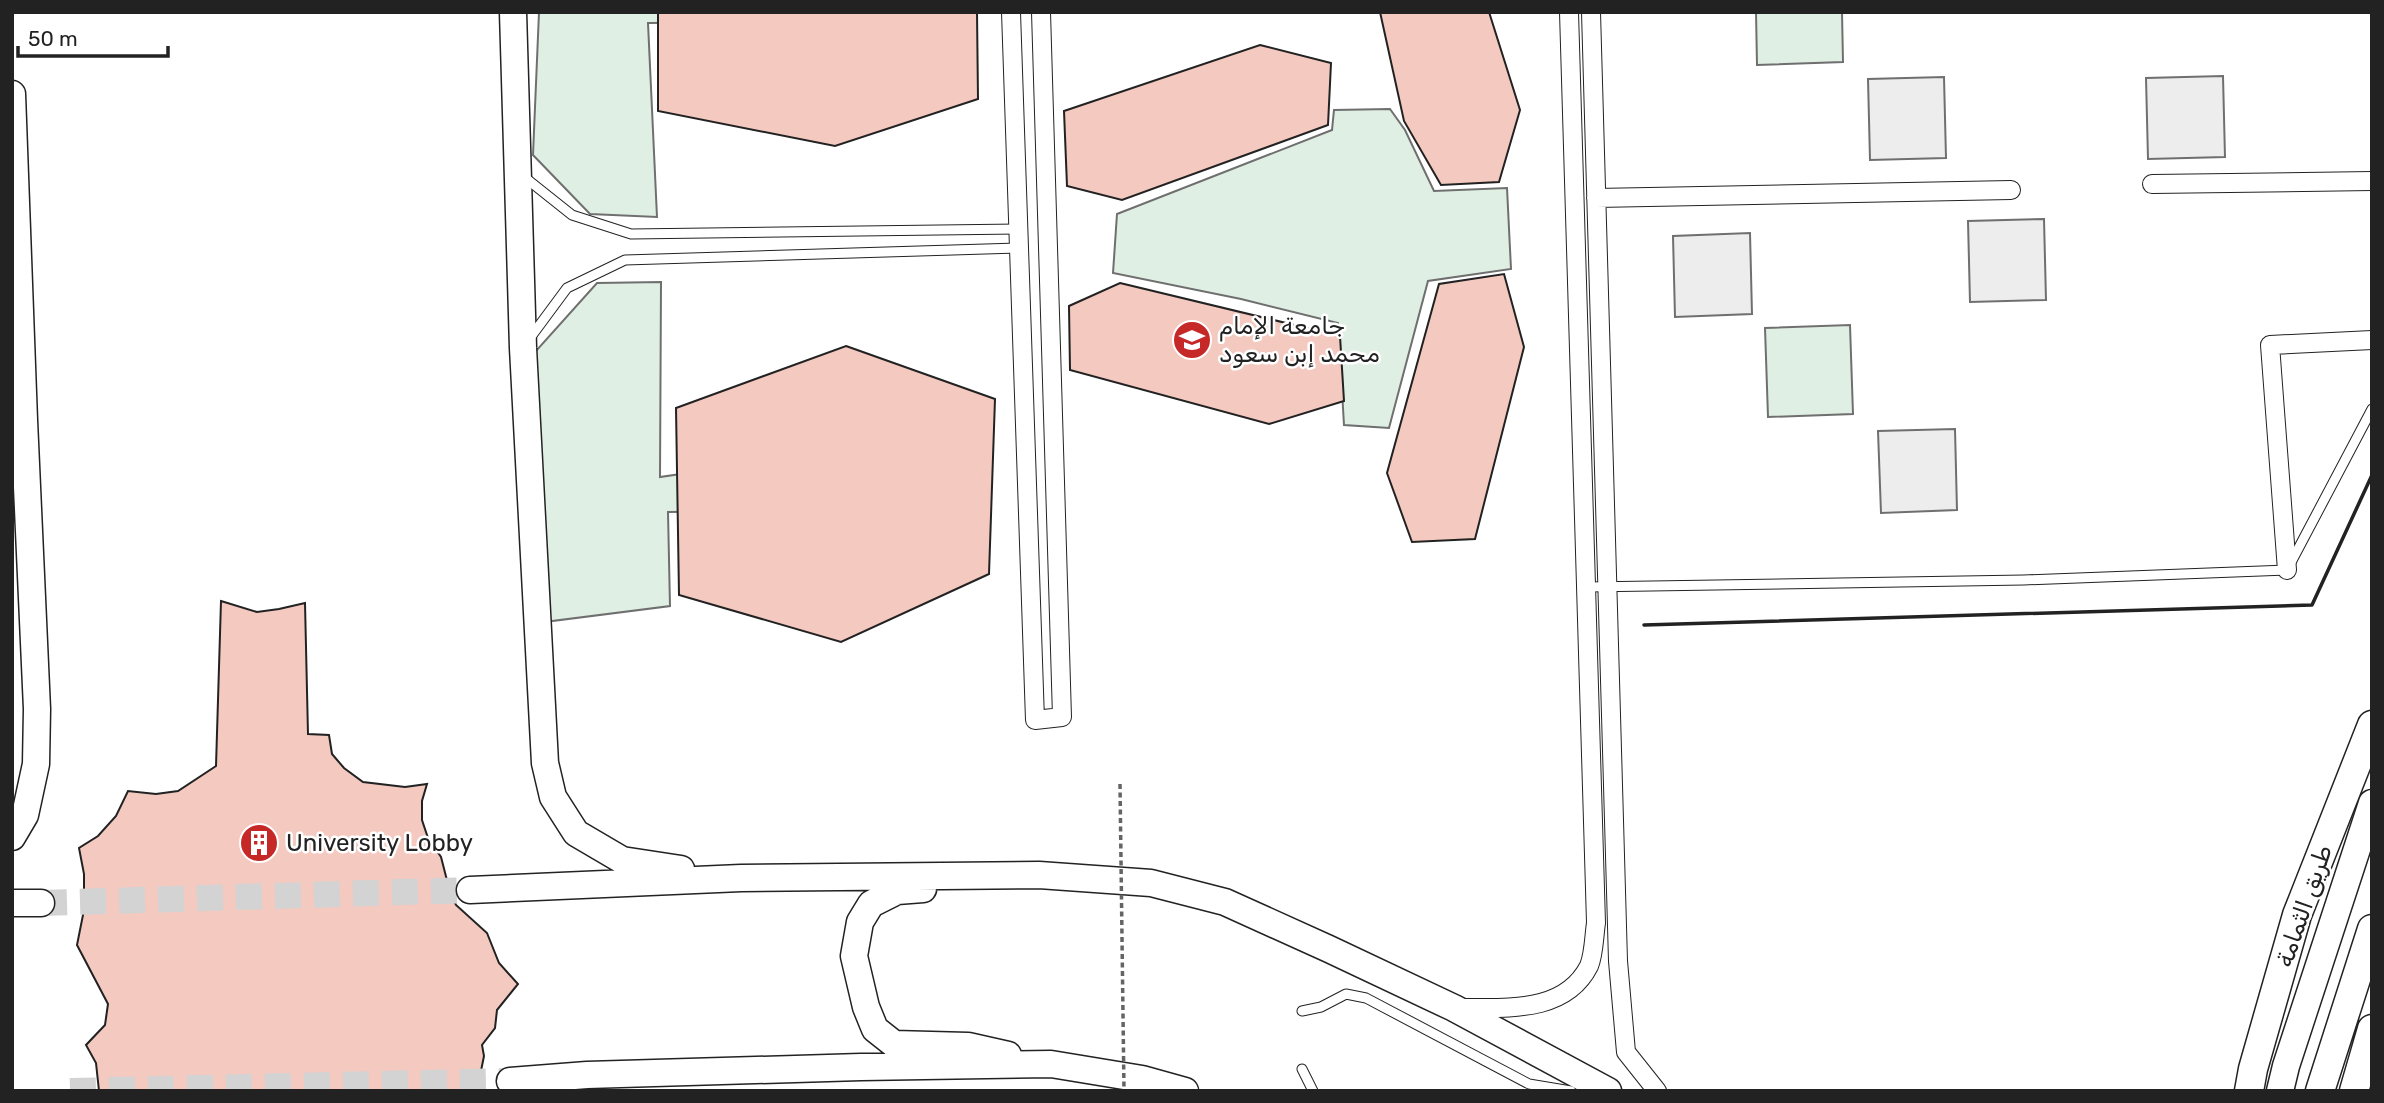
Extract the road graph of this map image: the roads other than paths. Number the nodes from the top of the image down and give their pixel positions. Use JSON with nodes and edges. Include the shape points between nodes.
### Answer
{"nodes":[{"id":1,"x":513,"y":12,"type":"edge"},
{"id":2,"x":1012,"y":12,"type":"edge"},
{"id":3,"x":1041,"y":12,"type":"edge"},
{"id":4,"x":1569,"y":12,"type":"edge"},
{"id":5,"x":1591,"y":12,"type":"edge"},
{"id":6,"x":12,"y":94,"type":"edge"},
{"id":7,"x":13,"y":148,"type":"edge"},
{"id":8,"x":518,"y":172,"type":"junction"},
{"id":9,"x":2372,"y":181,"type":"edge"},
{"id":10,"x":2152,"y":184,"type":"dead end"},
{"id":11,"x":2011,"y":190,"type":"dead end"},
{"id":12,"x":1596,"y":198,"type":"junction"},
{"id":13,"x":1019,"y":229,"type":"junction"},
{"id":14,"x":1020,"y":248,"type":"junction"},
{"id":15,"x":2372,"y":340,"type":"edge"},
{"id":16,"x":523,"y":348,"type":"junction"},
{"id":17,"x":2372,"y":409,"type":"edge"},
{"id":18,"x":18,"y":420,"type":"edge"},
{"id":19,"x":2287,"y":570,"type":"junction"},
{"id":20,"x":1587,"y":587,"type":"junction"},
{"id":21,"x":1608,"y":587,"type":"junction"},
{"id":22,"x":2372,"y":725,"type":"edge"},
{"id":23,"x":2372,"y":803,"type":"edge"},
{"id":24,"x":12,"y":837,"type":"edge"},
{"id":25,"x":1039,"y":875,"type":"junction"},
{"id":26,"x":741,"y":878,"type":"junction"},
{"id":27,"x":470,"y":890,"type":"tunnel mouth"},
{"id":28,"x":12,"y":903,"type":"edge"},
{"id":29,"x":41,"y":903,"type":"tunnel mouth"},
{"id":30,"x":2372,"y":929,"type":"edge"},
{"id":31,"x":1454,"y":1008,"type":"junction"},
{"id":32,"x":1302,"y":1011,"type":"dead end"},
{"id":33,"x":2372,"y":1029,"type":"edge"},
{"id":34,"x":1051,"y":1064,"type":"junction"},
{"id":35,"x":1302,"y":1069,"type":"dead end"},
{"id":36,"x":510,"y":1081,"type":"tunnel mouth"},
{"id":37,"x":2249,"y":1083,"type":"edge"},
{"id":38,"x":1140,"y":1087,"type":"edge"},
{"id":39,"x":1185,"y":1091,"type":"edge"},
{"id":40,"x":1313,"y":1091,"type":"edge"},
{"id":41,"x":1571,"y":1091,"type":"edge"},
{"id":42,"x":1608,"y":1091,"type":"edge"},
{"id":43,"x":1657,"y":1091,"type":"edge"},
{"id":44,"x":2280,"y":1091,"type":"edge"},
{"id":45,"x":2320,"y":1091,"type":"edge"},
{"id":46,"x":2354,"y":1091,"type":"edge"}],
"edges":[{"from":1,"to":8,"type":"street"},
{"from":2,"to":13,"type":"street"},
{"from":3,"to":14,"type":"street","via":[[1062,717],[1035,720]]},
{"from":4,"to":20,"type":"street"},
{"from":5,"to":12,"type":"street"},
{"from":6,"to":7,"type":"street"},
{"from":7,"to":18,"type":"street"},
{"from":8,"to":13,"type":"lane","via":[[572,215],[631,234]]},
{"from":8,"to":16,"type":"street"},
{"from":9,"to":10,"type":"street"},
{"from":11,"to":12,"type":"street"},
{"from":12,"to":21,"type":"street"},
{"from":13,"to":14,"type":"street"},
{"from":14,"to":16,"type":"lane","via":[[625,260],[567,288]]},
{"from":15,"to":19,"type":"street","via":[[2270,345]]},
{"from":16,"to":26,"type":"street","via":[[545,763],[553,797],[576,833],[622,860]]},
{"from":17,"to":19,"type":"lane"},
{"from":18,"to":24,"type":"street","via":[[37,709],[36,764],[25,815]]},
{"from":19,"to":21,"type":"lane"},
{"from":20,"to":21,"type":"lane"},
{"from":20,"to":31,"type":"street","via":[[1596,923],[1589,965],[1566,994],[1528,1007]]},
{"from":21,"to":43,"type":"street","via":[[1618,961],[1626,1052]]},
{"from":22,"to":37,"type":"main road","name":"طريق الثمامة","via":[[2297,915]]},
{"from":23,"to":44,"type":"street"},
{"from":25,"to":26,"type":"street"},
{"from":25,"to":31,"type":"street","via":[[1151,883],[1225,902]]},
{"from":25,"to":34,"type":"street","via":[[897,891],[871,904],[860,922],[854,956],[875,1029],[894,1044],[968,1045]]},
{"from":26,"to":27,"type":"street"},
{"from":28,"to":29,"type":"street"},
{"from":30,"to":45,"type":"main road"},
{"from":31,"to":42,"type":"street"},
{"from":32,"to":41,"type":"lane","via":[[1346,994],[1366,998],[1529,1084]]},
{"from":33,"to":46,"type":"main road"},
{"from":34,"to":36,"type":"street","via":[[615,1074]]},
{"from":34,"to":38,"type":"street"},
{"from":35,"to":40,"type":"lane"},
{"from":38,"to":39,"type":"street"}]}
